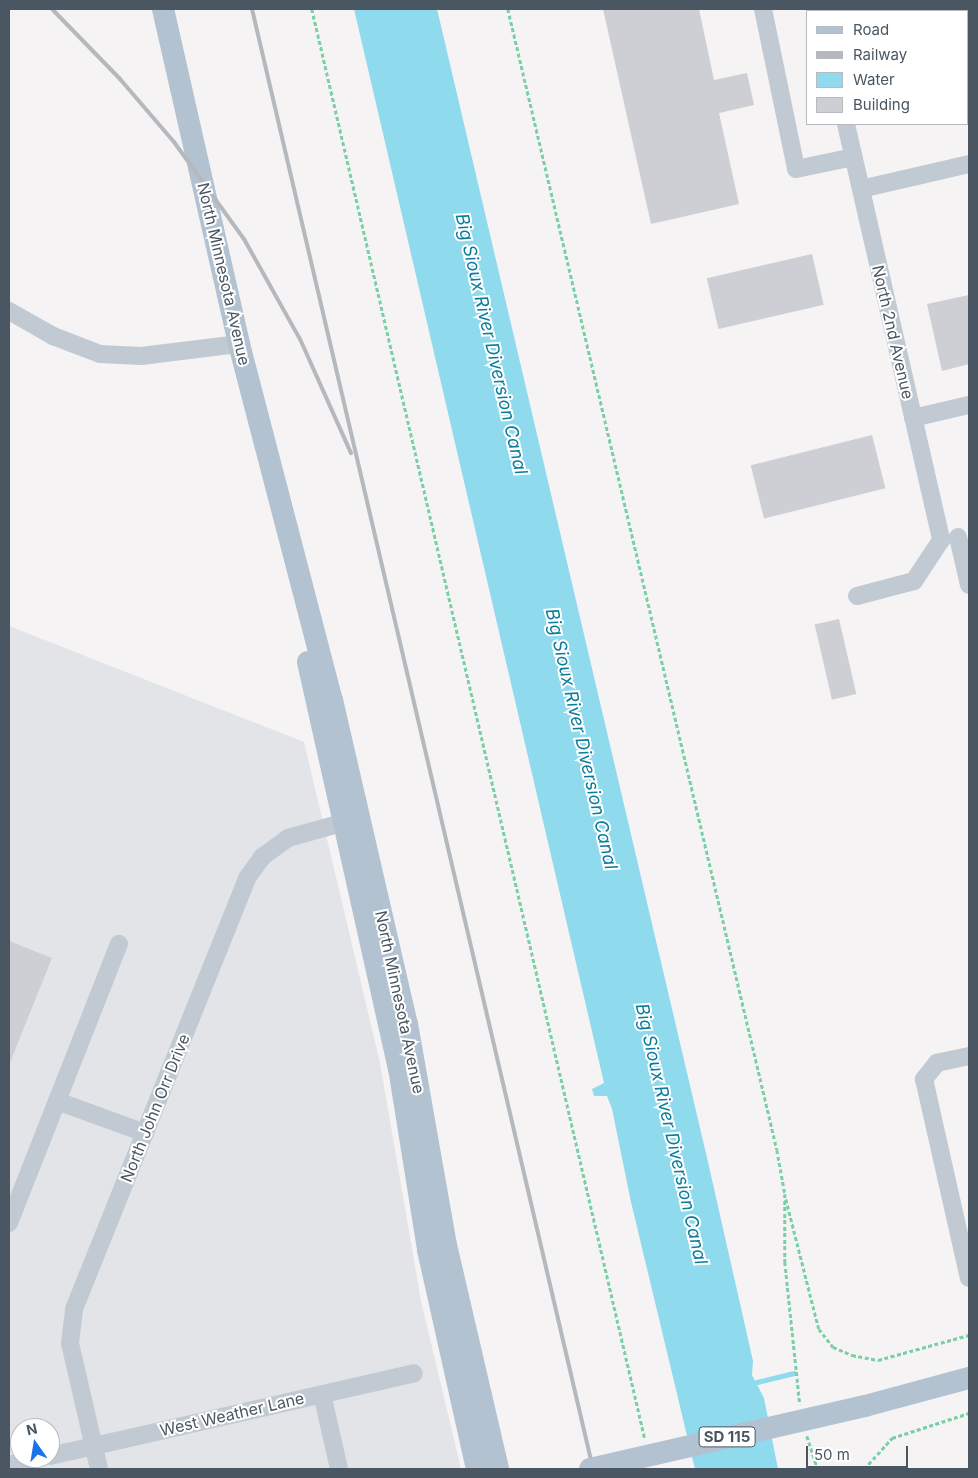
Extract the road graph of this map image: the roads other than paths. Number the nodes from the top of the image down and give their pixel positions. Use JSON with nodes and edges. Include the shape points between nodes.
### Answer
{"nodes":[{"id":1,"x":163,"y":9,"type":"edge"},
{"id":2,"x":763,"y":9,"type":"edge"},
{"id":3,"x":846,"y":125,"type":"edge"},
{"id":4,"x":854,"y":157,"type":"junction"},
{"id":5,"x":969,"y":164,"type":"edge"},
{"id":6,"x":861,"y":189,"type":"junction"},
{"id":7,"x":9,"y":311,"type":"edge"},
{"id":8,"x":239,"y":344,"type":"junction"},
{"id":9,"x":969,"y":405,"type":"edge"},
{"id":10,"x":913,"y":418,"type":"junction"},
{"id":11,"x":956,"y":537,"type":"edge"},
{"id":12,"x":969,"y":585,"type":"edge"},
{"id":13,"x":857,"y":596,"type":"dead end"},
{"id":14,"x":351,"y":820,"type":"junction"},
{"id":15,"x":118,"y":944,"type":"dead end"},
{"id":16,"x":969,"y":1056,"type":"edge"},
{"id":17,"x":57,"y":1101,"type":"junction"},
{"id":18,"x":145,"y":1132,"type":"junction"},
{"id":19,"x":9,"y":1223,"type":"edge"},
{"id":20,"x":969,"y":1274,"type":"edge"},
{"id":21,"x":414,"y":1373,"type":"dead end"},
{"id":22,"x":969,"y":1378,"type":"edge"},
{"id":23,"x":322,"y":1394,"type":"junction"},
{"id":24,"x":94,"y":1446,"type":"junction"},
{"id":25,"x":60,"y":1454,"type":"edge"},
{"id":26,"x":99,"y":1469,"type":"edge"},
{"id":27,"x":339,"y":1469,"type":"edge"},
{"id":28,"x":477,"y":1469,"type":"edge"},
{"id":29,"x":498,"y":1469,"type":"edge"},
{"id":30,"x":590,"y":1469,"type":"edge"}],
"edges":[{"from":1,"to":8,"type":"main road","name":"North Minnesota Avenue"},
{"from":2,"to":4,"type":"street","via":[[796,169]]},
{"from":3,"to":4,"type":"street","name":"North 2nd Avenue"},
{"from":4,"to":6,"type":"street","name":"North 2nd Avenue"},
{"from":5,"to":6,"type":"street"},
{"from":6,"to":10,"type":"street","name":"North 2nd Avenue"},
{"from":7,"to":8,"type":"street","via":[[53,336],[100,354],[141,356]]},
{"from":8,"to":14,"type":"main road","name":"North Minnesota Avenue","via":[[288,538]]},
{"from":9,"to":10,"type":"street"},
{"from":10,"to":11,"type":"street","name":"North 2nd Avenue"},
{"from":11,"to":12,"type":"street","name":"North 2nd Avenue"},
{"from":11,"to":13,"type":"street","via":[[914,581],[886,591]]},
{"from":14,"to":18,"type":"street","name":"North John Orr Drive","via":[[288,838],[254,866]]},
{"from":14,"to":28,"type":"main road","name":"North Minnesota Avenue","via":[[399,1068],[428,1250]]},
{"from":14,"to":29,"type":"main road","name":"North Minnesota Avenue","via":[[416,1064],[449,1260]]},
{"from":15,"to":17,"type":"street"},
{"from":16,"to":20,"type":"street","via":[[937,1063],[924,1079]]},
{"from":17,"to":18,"type":"street"},
{"from":17,"to":19,"type":"street"},
{"from":18,"to":24,"type":"street","name":"North John Orr Drive","via":[[71,1321],[70,1343]]},
{"from":21,"to":23,"type":"street","name":"West Weather Lane"},
{"from":22,"to":30,"type":"main road","number":"SD 115","bridge":true,"via":[[865,1406]]},
{"from":23,"to":24,"type":"street","name":"West Weather Lane"},
{"from":23,"to":27,"type":"street"},
{"from":24,"to":25,"type":"street","name":"West Weather Lane"},
{"from":24,"to":26,"type":"street","name":"North John Orr Drive"}]}
